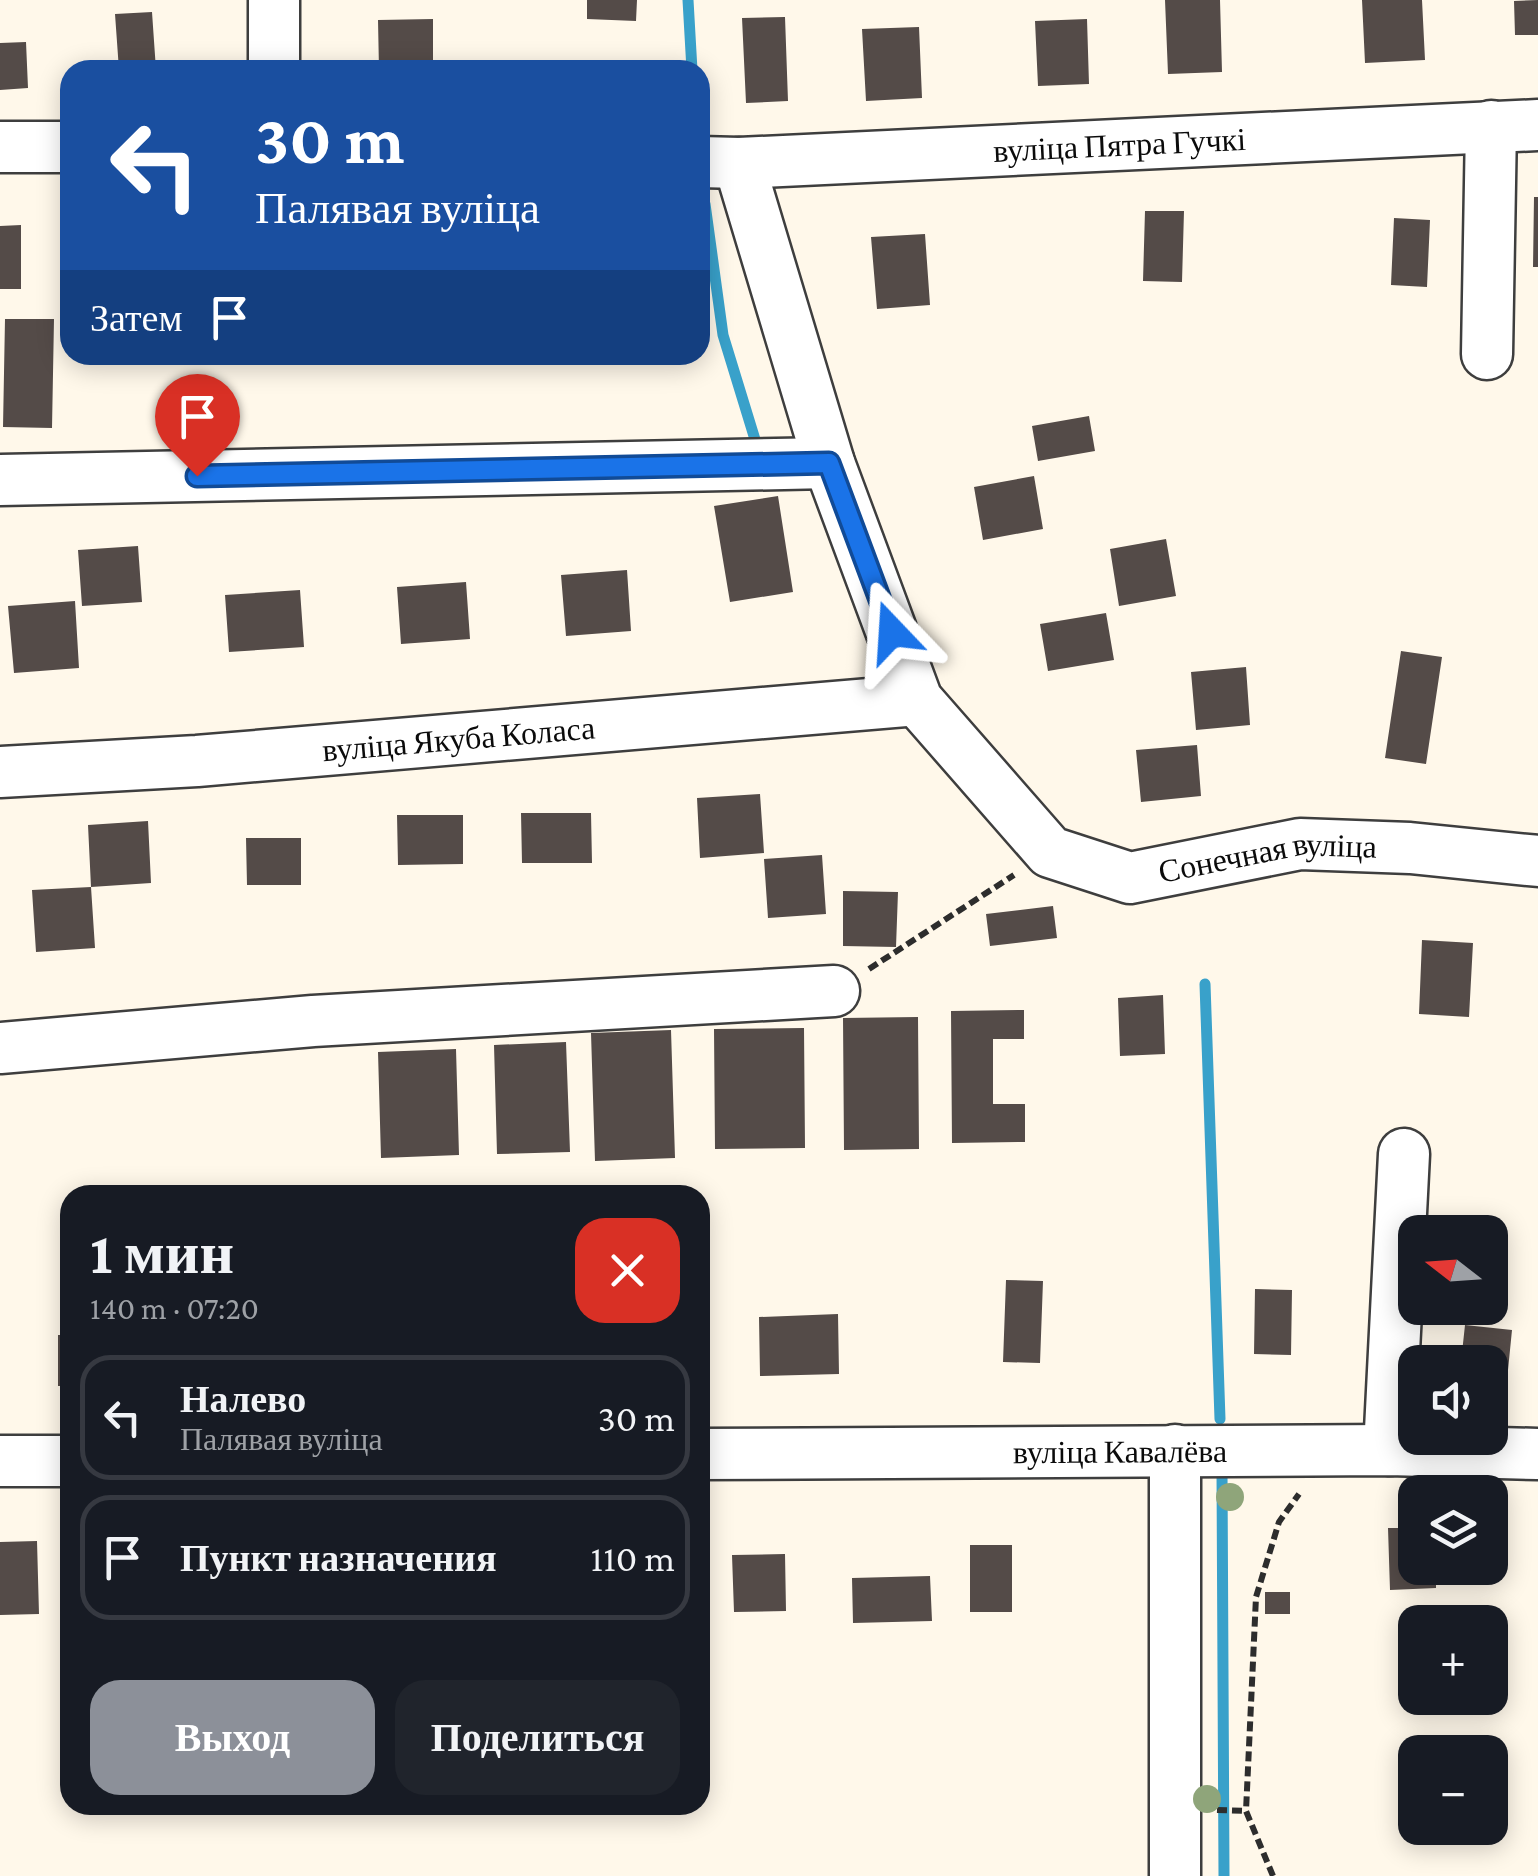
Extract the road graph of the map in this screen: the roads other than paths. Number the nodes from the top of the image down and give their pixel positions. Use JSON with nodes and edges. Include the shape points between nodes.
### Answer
{"nodes":[{"id":1,"x":274,"y":0,"type":"edge"},
{"id":2,"x":274,"y":60,"type":"edge"},
{"id":3,"x":1514,"y":126,"type":"edge"},
{"id":4,"x":0,"y":147,"type":"edge"},
{"id":5,"x":60,"y":147,"type":"edge"},
{"id":6,"x":720,"y":162,"type":"edge"},
{"id":7,"x":1487,"y":354,"type":"dead end"},
{"id":8,"x":829,"y":463,"type":"junction"},
{"id":9,"x":0,"y":480,"type":"edge"},
{"id":10,"x":917,"y":700,"type":"junction"},
{"id":11,"x":0,"y":772,"type":"edge"},
{"id":12,"x":1538,"y":861,"type":"edge"},
{"id":13,"x":834,"y":991,"type":"road end"},
{"id":14,"x":0,"y":1048,"type":"edge"},
{"id":15,"x":1404,"y":1154,"type":"dead end"},
{"id":16,"x":1174,"y":1450,"type":"junction"},
{"id":17,"x":1389,"y":1450,"type":"junction"},
{"id":18,"x":710,"y":1454,"type":"edge"},
{"id":19,"x":1538,"y":1454,"type":"edge"},
{"id":20,"x":60,"y":1460,"type":"edge"},
{"id":21,"x":0,"y":1461,"type":"edge"},
{"id":22,"x":1175,"y":1876,"type":"edge"}],
"edges":[{"from":1,"to":2,"type":"street"},
{"from":3,"to":6,"type":"street","name":"вуліца Пятра Гучкі"},
{"from":3,"to":7,"type":"street"},
{"from":4,"to":5,"type":"street"},
{"from":6,"to":8,"type":"street"},
{"from":8,"to":9,"type":"street"},
{"from":8,"to":10,"type":"street"},
{"from":10,"to":11,"type":"street","name":"вуліца Якуба Коласа","via":[[196,762]]},
{"from":10,"to":12,"type":"street","name":"Сонечная вуліца","via":[[1050,852],[1130,878],[1300,844]]},
{"from":13,"to":14,"type":"street","via":[[313,1021]]},
{"from":15,"to":17,"type":"street"},
{"from":16,"to":17,"type":"street","name":"вуліца Кавалёва"},
{"from":16,"to":18,"type":"street","name":"вуліца Кавалёва"},
{"from":16,"to":22,"type":"street"},
{"from":17,"to":19,"type":"street","name":"вуліца Кавалёва"},
{"from":20,"to":21,"type":"street"}]}
